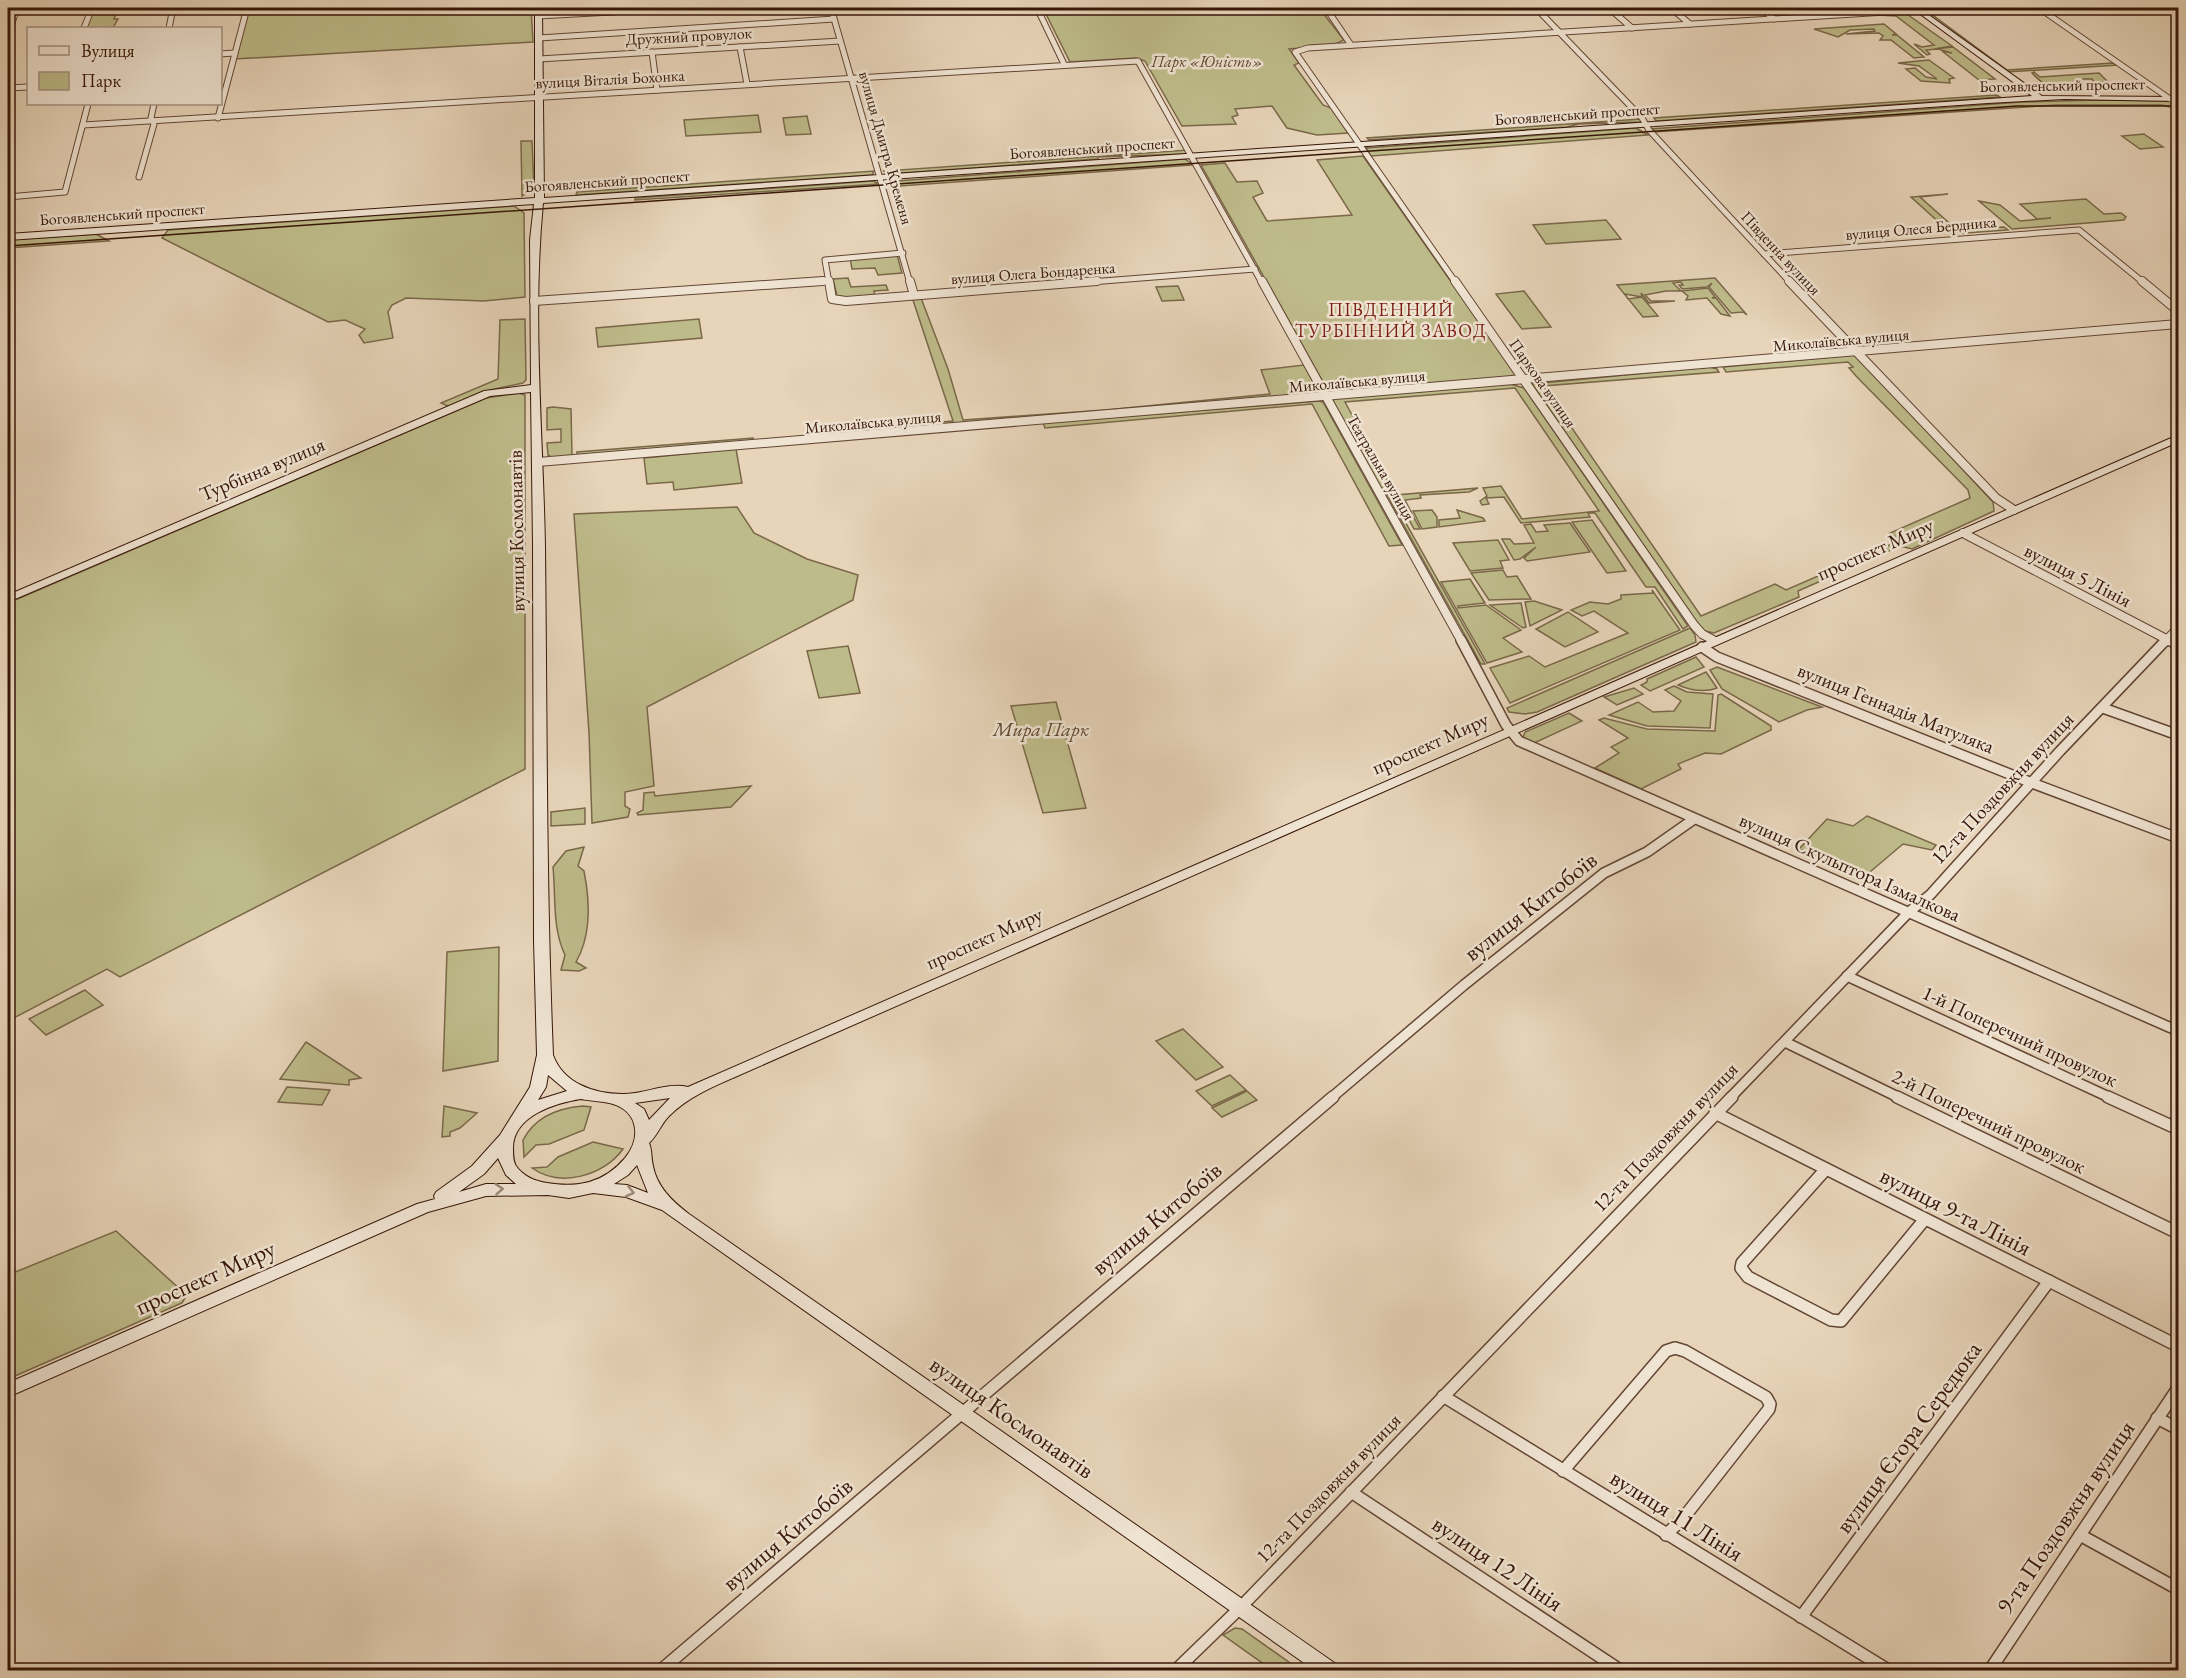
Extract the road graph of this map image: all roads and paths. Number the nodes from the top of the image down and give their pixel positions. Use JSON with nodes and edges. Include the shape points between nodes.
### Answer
{"nodes":[{"id":1,"x":17,"y":8,"type":"edge"},
{"id":2,"x":92,"y":8,"type":"edge"},
{"id":3,"x":173,"y":8,"type":"edge"},
{"id":4,"x":247,"y":8,"type":"edge"},
{"id":5,"x":685,"y":8,"type":"edge"},
{"id":6,"x":831,"y":8,"type":"edge"},
{"id":7,"x":1037,"y":8,"type":"edge"},
{"id":8,"x":1326,"y":8,"type":"edge"},
{"id":9,"x":1536,"y":8,"type":"edge"},
{"id":10,"x":1609,"y":8,"type":"edge"},
{"id":11,"x":1671,"y":8,"type":"edge"},
{"id":12,"x":1761,"y":8,"type":"edge"},
{"id":13,"x":1826,"y":8,"type":"edge"},
{"id":14,"x":2039,"y":8,"type":"edge"},
{"id":15,"x":625,"y":9,"type":"edge"},
{"id":16,"x":1917,"y":9,"type":"edge"},
{"id":17,"x":538,"y":12,"type":"edge"},
{"id":18,"x":1835,"y":16,"type":"junction"},
{"id":19,"x":834,"y":19,"type":"junction"},
{"id":20,"x":1774,"y":19,"type":"junction"},
{"id":21,"x":1690,"y":24,"type":"junction"},
{"id":22,"x":84,"y":27,"type":"edge"},
{"id":23,"x":169,"y":27,"type":"edge"},
{"id":24,"x":1632,"y":28,"type":"junction"},
{"id":25,"x":1561,"y":33,"type":"junction"},
{"id":26,"x":8,"y":35,"type":"edge"},
{"id":27,"x":539,"y":38,"type":"junction"},
{"id":28,"x":840,"y":41,"type":"junction"},
{"id":29,"x":1351,"y":45,"type":"junction"},
{"id":30,"x":740,"y":47,"type":"junction"},
{"id":31,"x":652,"y":52,"type":"junction"},
{"id":32,"x":234,"y":53,"type":"junction"},
{"id":33,"x":222,"y":54,"type":"edge"},
{"id":34,"x":539,"y":59,"type":"junction"},
{"id":35,"x":1138,"y":61,"type":"joint"},
{"id":36,"x":1064,"y":64,"type":"junction"},
{"id":37,"x":851,"y":78,"type":"junction"},
{"id":38,"x":2015,"y":80,"type":"junction"},
{"id":39,"x":747,"y":84,"type":"junction"},
{"id":40,"x":27,"y":87,"type":"edge"},
{"id":41,"x":8,"y":88,"type":"edge"},
{"id":42,"x":657,"y":90,"type":"junction"},
{"id":43,"x":539,"y":97,"type":"junction"},
{"id":44,"x":2064,"y":97,"type":"junction"},
{"id":45,"x":2040,"y":98,"type":"junction"},
{"id":46,"x":2174,"y":99,"type":"edge"},
{"id":47,"x":222,"y":102,"type":"edge"},
{"id":48,"x":88,"y":105,"type":"edge"},
{"id":49,"x":154,"y":105,"type":"edge"},
{"id":50,"x":221,"y":105,"type":"edge"},
{"id":51,"x":218,"y":118,"type":"junction"},
{"id":52,"x":152,"y":122,"type":"junction"},
{"id":53,"x":1646,"y":124,"type":"junction"},
{"id":54,"x":83,"y":125,"type":"junction"},
{"id":55,"x":1360,"y":144,"type":"junction"},
{"id":56,"x":1193,"y":156,"type":"junction"},
{"id":57,"x":140,"y":177,"type":"dead end"},
{"id":58,"x":881,"y":177,"type":"junction"},
{"id":59,"x":540,"y":188,"type":"junction"},
{"id":60,"x":8,"y":197,"type":"edge"},
{"id":61,"x":567,"y":199,"type":"junction"},
{"id":62,"x":538,"y":201,"type":"junction"},
{"id":63,"x":503,"y":203,"type":"junction"},
{"id":64,"x":536,"y":215,"type":"junction"},
{"id":65,"x":8,"y":237,"type":"edge"},
{"id":66,"x":903,"y":253,"type":"junction"},
{"id":67,"x":1764,"y":254,"type":"junction"},
{"id":68,"x":1255,"y":269,"type":"junction"},
{"id":69,"x":828,"y":281,"type":"junction"},
{"id":70,"x":914,"y":296,"type":"junction"},
{"id":71,"x":534,"y":301,"type":"junction"},
{"id":72,"x":2178,"y":311,"type":"edge"},
{"id":73,"x":2178,"y":324,"type":"edge"},
{"id":74,"x":1856,"y":353,"type":"junction"},
{"id":75,"x":1524,"y":380,"type":"junction"},
{"id":76,"x":536,"y":388,"type":"junction"},
{"id":77,"x":1326,"y":397,"type":"junction"},
{"id":78,"x":2178,"y":438,"type":"edge"},
{"id":79,"x":538,"y":462,"type":"junction"},
{"id":80,"x":2014,"y":510,"type":"junction"},
{"id":81,"x":1963,"y":534,"type":"junction"},
{"id":82,"x":8,"y":599,"type":"edge"},
{"id":83,"x":2178,"y":628,"type":"edge"},
{"id":84,"x":2167,"y":640,"type":"junction"},
{"id":85,"x":1715,"y":641,"type":"junction"},
{"id":86,"x":2178,"y":645,"type":"edge"},
{"id":87,"x":1702,"y":647,"type":"junction"},
{"id":88,"x":2103,"y":708,"type":"junction"},
{"id":89,"x":1510,"y":731,"type":"junction"},
{"id":90,"x":2178,"y":735,"type":"edge"},
{"id":91,"x":2032,"y":783,"type":"junction"},
{"id":92,"x":1694,"y":819,"type":"junction"},
{"id":93,"x":2178,"y":838,"type":"edge"},
{"id":94,"x":1909,"y":912,"type":"junction"},
{"id":95,"x":1847,"y":976,"type":"junction"},
{"id":96,"x":2178,"y":1031,"type":"edge"},
{"id":97,"x":1785,"y":1042,"type":"junction"},
{"id":98,"x":545,"y":1055,"type":"junction"},
{"id":99,"x":698,"y":1088,"type":"junction"},
{"id":100,"x":591,"y":1094,"type":"junction"},
{"id":101,"x":620,"y":1100,"type":"junction"},
{"id":102,"x":1715,"y":1113,"type":"junction"},
{"id":103,"x":519,"y":1119,"type":"junction"},
{"id":104,"x":2178,"y":1129,"type":"edge"},
{"id":105,"x":507,"y":1137,"type":"junction"},
{"id":106,"x":644,"y":1142,"type":"junction"},
{"id":107,"x":1826,"y":1169,"type":"junction"},
{"id":108,"x":592,"y":1187,"type":"junction"},
{"id":109,"x":545,"y":1190,"type":"junction"},
{"id":110,"x":666,"y":1205,"type":"junction"},
{"id":111,"x":423,"y":1208,"type":"junction"},
{"id":112,"x":1925,"y":1219,"type":"junction"},
{"id":113,"x":2178,"y":1233,"type":"edge"},
{"id":114,"x":2049,"y":1281,"type":"junction"},
{"id":115,"x":2178,"y":1346,"type":"edge"},
{"id":116,"x":2178,"y":1388,"type":"edge"},
{"id":117,"x":8,"y":1390,"type":"edge"},
{"id":118,"x":1443,"y":1396,"type":"junction"},
{"id":119,"x":964,"y":1414,"type":"junction"},
{"id":120,"x":2157,"y":1418,"type":"junction"},
{"id":121,"x":2178,"y":1429,"type":"edge"},
{"id":122,"x":1563,"y":1471,"type":"junction"},
{"id":123,"x":1351,"y":1492,"type":"junction"},
{"id":124,"x":1666,"y":1535,"type":"junction"},
{"id":125,"x":2080,"y":1535,"type":"junction"},
{"id":126,"x":2178,"y":1589,"type":"edge"},
{"id":127,"x":1240,"y":1608,"type":"junction"},
{"id":128,"x":1801,"y":1617,"type":"junction"},
{"id":129,"x":661,"y":1671,"type":"edge"},
{"id":130,"x":1176,"y":1671,"type":"edge"},
{"id":131,"x":1329,"y":1671,"type":"edge"},
{"id":132,"x":1620,"y":1671,"type":"edge"},
{"id":133,"x":1888,"y":1671,"type":"edge"},
{"id":134,"x":1990,"y":1671,"type":"edge"}],
"edges":[{"from":1,"to":26,"type":"street"},
{"from":2,"to":22,"type":"street"},
{"from":3,"to":23,"type":"street"},
{"from":4,"to":32,"type":"street"},
{"from":5,"to":15,"type":"street"},
{"from":6,"to":19,"type":"street","name":"вулиця Дмитра Кременя"},
{"from":7,"to":36,"type":"street"},
{"from":8,"to":29,"type":"street"},
{"from":9,"to":25,"type":"street","name":"Південна вулиця"},
{"from":10,"to":24,"type":"street"},
{"from":11,"to":21,"type":"street"},
{"from":12,"to":20,"type":"street"},
{"from":13,"to":18,"type":"street"},
{"from":14,"to":46,"type":"street"},
{"from":15,"to":17,"type":"street"},
{"from":16,"to":18,"type":"street"},
{"from":16,"to":38,"type":"main road"},
{"from":17,"to":27,"type":"main road","name":"вулиця Космонавтів"},
{"from":18,"to":20,"type":"street"},
{"from":19,"to":27,"type":"street"},
{"from":19,"to":28,"type":"street","name":"вулиця Дмитра Кременя"},
{"from":20,"to":21,"type":"street"},
{"from":21,"to":24,"type":"street"},
{"from":24,"to":25,"type":"street"},
{"from":25,"to":29,"type":"street"},
{"from":25,"to":53,"type":"street","name":"Південна вулиця"},
{"from":27,"to":34,"type":"main road","name":"вулиця Космонавтів"},
{"from":28,"to":30,"type":"street","name":"Дружний провулок"},
{"from":28,"to":37,"type":"street","name":"вулиця Дмитра Кременя"},
{"from":29,"to":55,"type":"street","name":"Паркова вулиця","via":[[1299,49],[1295,54]]},
{"from":30,"to":31,"type":"street","name":"Дружний провулок"},
{"from":30,"to":39,"type":"street"},
{"from":31,"to":34,"type":"street","name":"Дружний провулок"},
{"from":31,"to":42,"type":"street"},
{"from":32,"to":33,"type":"street"},
{"from":32,"to":47,"type":"street"},
{"from":34,"to":43,"type":"main road","name":"вулиця Космонавтів"},
{"from":35,"to":36,"type":"street","name":"вулиця Віталія Бохонка"},
{"from":35,"to":56,"type":"street","name":"Театральна вулиця"},
{"from":36,"to":37,"type":"street","name":"вулиця Віталія Бохонка"},
{"from":37,"to":39,"type":"street","name":"вулиця Віталія Бохонка"},
{"from":37,"to":58,"type":"street","name":"вулиця Дмитра Кременя"},
{"from":38,"to":44,"type":"main road"},
{"from":38,"to":45,"type":"main road"},
{"from":39,"to":42,"type":"street","name":"вулиця Віталія Бохонка"},
{"from":40,"to":41,"type":"street"},
{"from":42,"to":43,"type":"street","name":"вулиця Віталія Бохонка"},
{"from":43,"to":51,"type":"street","name":"вулиця Віталія Бохонка"},
{"from":43,"to":59,"type":"main road","name":"вулиця Космонавтів"},
{"from":44,"to":45,"type":"main road","name":"Богоявленський проспект"},
{"from":44,"to":46,"type":"main road","name":"Богоявленський проспект"},
{"from":45,"to":53,"type":"main road","name":"Богоявленський проспект"},
{"from":48,"to":54,"type":"street"},
{"from":49,"to":52,"type":"street"},
{"from":50,"to":51,"type":"street"},
{"from":51,"to":52,"type":"street","name":"вулиця Віталія Бохонка"},
{"from":52,"to":54,"type":"street","name":"вулиця Віталія Бохонка"},
{"from":52,"to":57,"type":"street"},
{"from":53,"to":55,"type":"main road","name":"Богоявленський проспект"},
{"from":53,"to":67,"type":"street","name":"Південна вулиця"},
{"from":54,"to":60,"type":"street","via":[[66,189],[61,194]]},
{"from":55,"to":56,"type":"main road","name":"Богоявленський проспект"},
{"from":55,"to":75,"type":"street","name":"Паркова вулиця"},
{"from":56,"to":58,"type":"main road","name":"Богоявленський проспект"},
{"from":56,"to":68,"type":"street","name":"Театральна вулиця"},
{"from":58,"to":61,"type":"main road","name":"Богоявленський проспект"},
{"from":58,"to":66,"type":"street","name":"вулиця Дмитра Кременя"},
{"from":59,"to":62,"type":"main road","name":"вулиця Космонавтів"},
{"from":59,"to":63,"type":"main road","via":[[524,199]]},
{"from":61,"to":62,"type":"main road","name":"Богоявленський проспект"},
{"from":61,"to":64,"type":"main road"},
{"from":62,"to":63,"type":"main road","name":"Богоявленський проспект"},
{"from":62,"to":64,"type":"main road","name":"вулиця Космонавтів"},
{"from":63,"to":64,"type":"main road","via":[[525,206]]},
{"from":63,"to":65,"type":"main road","name":"Богоявленський проспект"},
{"from":64,"to":71,"type":"main road","name":"вулиця Космонавтів"},
{"from":66,"to":69,"type":"street","via":[[828,259]]},
{"from":66,"to":70,"type":"street","name":"вулиця Дмитра Кременя"},
{"from":67,"to":72,"type":"street","name":"вулиця Олеся Бердника","via":[[2079,230]]},
{"from":67,"to":74,"type":"street","name":"Південна вулиця"},
{"from":68,"to":70,"type":"street","name":"вулиця Олега Бондаренка"},
{"from":68,"to":77,"type":"street","name":"Театральна вулиця"},
{"from":69,"to":70,"type":"street","name":"вулиця Олега Бондаренка","via":[[832,299],[837,302]]},
{"from":69,"to":71,"type":"street"},
{"from":71,"to":76,"type":"main road","name":"вулиця Космонавтів"},
{"from":73,"to":74,"type":"street","name":"Миколаївська вулиця"},
{"from":74,"to":75,"type":"street","name":"Миколаївська вулиця"},
{"from":74,"to":80,"type":"street","name":"Південна вулиця","via":[[1996,498]]},
{"from":75,"to":77,"type":"street","name":"Миколаївська вулиця"},
{"from":75,"to":85,"type":"street","name":"Паркова вулиця","via":[[1694,625]]},
{"from":76,"to":79,"type":"main road","name":"вулиця Космонавтів"},
{"from":76,"to":82,"type":"main road","name":"Турбінна вулиця","via":[[488,393]]},
{"from":77,"to":79,"type":"street","name":"Миколаївська вулиця"},
{"from":77,"to":89,"type":"street","name":"Театральна вулиця"},
{"from":78,"to":80,"type":"main road","name":"проспект Миру"},
{"from":79,"to":98,"type":"main road","name":"вулиця Космонавтів"},
{"from":80,"to":81,"type":"main road","name":"проспект Миру"},
{"from":81,"to":84,"type":"street","name":"вулиця 5 Лінія"},
{"from":81,"to":85,"type":"main road","name":"проспект Миру"},
{"from":83,"to":84,"type":"street","name":"12-та Поздовжня вулиця"},
{"from":84,"to":86,"type":"street","name":"вулиця 5 Лінія"},
{"from":84,"to":88,"type":"street","name":"12-та Поздовжня вулиця"},
{"from":85,"to":87,"type":"main road","name":"проспект Миру"},
{"from":87,"to":89,"type":"main road","name":"проспект Миру"},
{"from":87,"to":91,"type":"street","name":"вулиця Геннадія Матуляка","via":[[1717,657]]},
{"from":88,"to":90,"type":"street"},
{"from":88,"to":91,"type":"street","name":"12-та Поздовжня вулиця"},
{"from":89,"to":92,"type":"street","name":"вулиця Скульптора Ізмалкова","via":[[1531,747]]},
{"from":89,"to":99,"type":"main road","name":"проспект Миру"},
{"from":91,"to":93,"type":"street","name":"вулиця Геннадія Матуляка"},
{"from":91,"to":94,"type":"street","name":"12-та Поздовжня вулиця","via":[[1930,895]]},
{"from":92,"to":94,"type":"street","name":"вулиця Скульптора Ізмалкова"},
{"from":92,"to":119,"type":"street","name":"вулиця Китобоїв","via":[[1647,852],[1604,873],[1464,985]]},
{"from":94,"to":95,"type":"street","name":"12-та Поздовжня вулиця"},
{"from":94,"to":96,"type":"street","name":"вулиця Скульптора Ізмалкова"},
{"from":95,"to":97,"type":"street","name":"12-та Поздовжня вулиця"},
{"from":95,"to":104,"type":"street","name":"1-й Поперечний провулок"},
{"from":97,"to":102,"type":"street","name":"12-та Поздовжня вулиця"},
{"from":97,"to":113,"type":"street","name":"2-й Поперечний провулок"},
{"from":98,"to":100,"type":"main road","via":[[551,1070],[563,1082]]},
{"from":98,"to":103,"type":"main road","name":"вулиця Космонавтів","via":[[538,1087]]},
{"from":99,"to":101,"type":"main road","name":"проспект Миру"},
{"from":99,"to":106,"type":"main road","name":"проспект Миру","via":[[659,1115]]},
{"from":100,"to":101,"type":"main road"},
{"from":100,"to":103,"type":"main road","via":[[551,1100]]},
{"from":101,"to":106,"type":"main road","via":[[640,1116]]},
{"from":102,"to":107,"type":"street","name":"вулиця 9-та Лінія"},
{"from":102,"to":118,"type":"street","name":"12-та Поздовжня вулиця"},
{"from":103,"to":105,"type":"main road"},
{"from":105,"to":109,"type":"main road","via":[[505,1157],[510,1170],[521,1180]]},
{"from":105,"to":111,"type":"main road","name":"проспект Миру","via":[[478,1170]]},
{"from":106,"to":108,"type":"main road","via":[[633,1163],[622,1173]]},
{"from":106,"to":110,"type":"main road","name":"вулиця Космонавтів","via":[[648,1177]]},
{"from":107,"to":112,"type":"street","name":"вулиця 9-та Лінія"},
{"from":107,"to":112,"type":"street","via":[[1742,1263],[1748,1277],[1831,1320],[1841,1321]]},
{"from":108,"to":109,"type":"main road"},
{"from":108,"to":110,"type":"main road","name":"вулиця Космонавтів","one_way":true,"via":[[627,1191]]},
{"from":111,"to":109,"type":"main road","name":"проспект Миру","one_way":true,"via":[[486,1190]]},
{"from":110,"to":119,"type":"main road","name":"вулиця Космонавтів"},
{"from":111,"to":117,"type":"main road","name":"проспект Миру"},
{"from":112,"to":114,"type":"street","name":"вулиця 9-та Лінія"},
{"from":114,"to":115,"type":"street","name":"вулиця 9-та Лінія"},
{"from":114,"to":128,"type":"street","name":"вулиця Єгора Середюка"},
{"from":116,"to":120,"type":"street","name":"9-та Поздовжня вулиця"},
{"from":118,"to":122,"type":"street","name":"вулиця 11 Лінія"},
{"from":118,"to":123,"type":"street","name":"12-та Поздовжня вулиця"},
{"from":119,"to":127,"type":"main road","name":"вулиця Космонавтів"},
{"from":119,"to":129,"type":"street","name":"вулиця Китобоїв"},
{"from":120,"to":121,"type":"street"},
{"from":120,"to":125,"type":"street","name":"9-та Поздовжня вулиця"},
{"from":122,"to":124,"type":"street","name":"вулиця 11 Лінія"},
{"from":122,"to":124,"type":"street","via":[[1666,1351],[1685,1351],[1766,1397],[1769,1409]]},
{"from":123,"to":127,"type":"street","name":"12-та Поздовжня вулиця"},
{"from":123,"to":132,"type":"street","name":"вулиця 12 Лінія"},
{"from":124,"to":128,"type":"street","name":"вулиця 11 Лінія"},
{"from":125,"to":126,"type":"street"},
{"from":125,"to":134,"type":"street","name":"9-та Поздовжня вулиця"},
{"from":127,"to":130,"type":"street","name":"12-та Поздовжня вулиця"},
{"from":127,"to":131,"type":"main road","name":"вулиця Космонавтів"},
{"from":128,"to":133,"type":"street","name":"вулиця 11 Лінія"}]}
